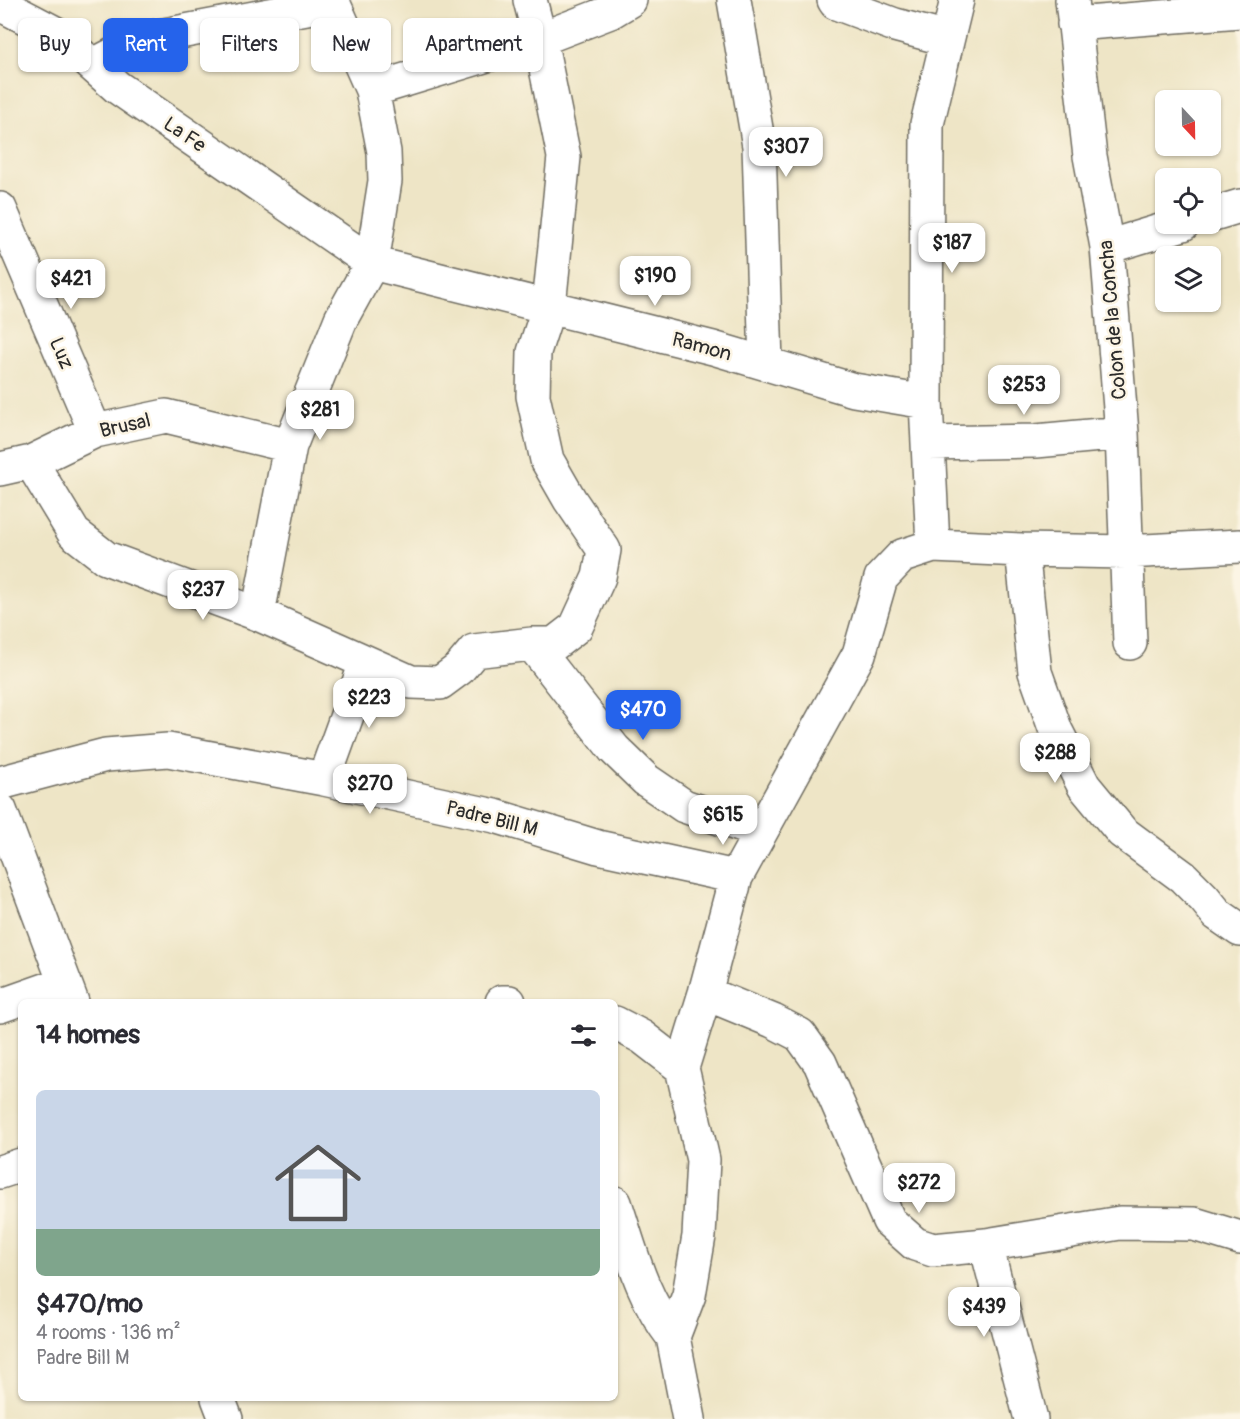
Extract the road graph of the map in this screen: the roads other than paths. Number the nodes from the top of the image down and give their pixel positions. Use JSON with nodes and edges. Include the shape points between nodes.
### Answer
{"nodes":[{"id":1,"x":530,"y":0,"type":"edge"},
{"id":2,"x":630,"y":0,"type":"edge"},
{"id":3,"x":734,"y":0,"type":"edge"},
{"id":4,"x":834,"y":0,"type":"edge"},
{"id":5,"x":957,"y":0,"type":"edge"},
{"id":6,"x":332,"y":1,"type":"edge"},
{"id":7,"x":0,"y":4,"type":"edge"},
{"id":8,"x":1240,"y":11,"type":"edge"},
{"id":9,"x":1073,"y":12,"type":"edge"},
{"id":10,"x":535,"y":18,"type":"edge"},
{"id":11,"x":543,"y":38,"type":"edge"},
{"id":12,"x":947,"y":39,"type":"junction"},
{"id":13,"x":543,"y":54,"type":"edge"},
{"id":14,"x":94,"y":65,"type":"junction"},
{"id":15,"x":431,"y":72,"type":"edge"},
{"id":16,"x":372,"y":90,"type":"junction"},
{"id":17,"x":1240,"y":206,"type":"edge"},
{"id":18,"x":0,"y":209,"type":"edge"},
{"id":19,"x":1221,"y":212,"type":"edge"},
{"id":20,"x":1155,"y":232,"type":"edge"},
{"id":21,"x":1107,"y":247,"type":"junction"},
{"id":22,"x":372,"y":263,"type":"junction"},
{"id":23,"x":549,"y":306,"type":"junction"},
{"id":24,"x":766,"y":363,"type":"junction"},
{"id":25,"x":926,"y":402,"type":"junction"},
{"id":26,"x":95,"y":430,"type":"junction"},
{"id":27,"x":1122,"y":433,"type":"junction"},
{"id":28,"x":928,"y":443,"type":"junction"},
{"id":29,"x":290,"y":446,"type":"junction"},
{"id":30,"x":15,"y":465,"type":"edge"},
{"id":31,"x":933,"y":546,"type":"junction"},
{"id":32,"x":1240,"y":546,"type":"edge"},
{"id":33,"x":1022,"y":550,"type":"junction"},
{"id":34,"x":1126,"y":552,"type":"junction"},
{"id":35,"x":258,"y":614,"type":"junction"},
{"id":36,"x":1130,"y":643,"type":"dead end"},
{"id":37,"x":532,"y":644,"type":"junction"},
{"id":38,"x":366,"y":663,"type":"junction"},
{"id":39,"x":324,"y":779,"type":"junction"},
{"id":40,"x":0,"y":783,"type":"edge"},
{"id":41,"x":0,"y":810,"type":"edge"},
{"id":42,"x":759,"y":832,"type":"junction"},
{"id":43,"x":736,"y":877,"type":"junction"},
{"id":44,"x":1240,"y":930,"type":"edge"},
{"id":45,"x":68,"y":993,"type":"edge"},
{"id":46,"x":705,"y":993,"type":"junction"},
{"id":47,"x":37,"y":999,"type":"edge"},
{"id":48,"x":18,"y":1003,"type":"edge"},
{"id":49,"x":0,"y":1006,"type":"edge"},
{"id":50,"x":618,"y":1025,"type":"edge"},
{"id":51,"x":682,"y":1068,"type":"junction"},
{"id":52,"x":18,"y":1166,"type":"edge"},
{"id":53,"x":0,"y":1172,"type":"edge"},
{"id":54,"x":618,"y":1212,"type":"edge"},
{"id":55,"x":1240,"y":1238,"type":"edge"},
{"id":56,"x":986,"y":1245,"type":"junction"},
{"id":57,"x":673,"y":1337,"type":"junction"},
{"id":58,"x":220,"y":1401,"type":"edge"},
{"id":59,"x":226,"y":1419,"type":"edge"},
{"id":60,"x":689,"y":1419,"type":"edge"},
{"id":61,"x":1031,"y":1419,"type":"edge"}],
"edges":[{"from":1,"to":10,"type":"street"},
{"from":2,"to":11,"type":"street","via":[[610,12]]},
{"from":3,"to":24,"type":"street","via":[[759,146]]},
{"from":4,"to":12,"type":"street","via":[[895,25]]},
{"from":5,"to":12,"type":"street"},
{"from":6,"to":14,"type":"street","via":[[143,39]]},
{"from":6,"to":16,"type":"street"},
{"from":7,"to":14,"type":"street","name":"La Fe","via":[[57,34]]},
{"from":8,"to":9,"type":"street"},
{"from":9,"to":21,"type":"street","name":"Colon de la Concha","via":[[1090,156]]},
{"from":12,"to":25,"type":"street","via":[[927,124]]},
{"from":13,"to":23,"type":"street","via":[[564,157]]},
{"from":14,"to":22,"type":"street","name":"La Fe","via":[[117,87]]},
{"from":15,"to":16,"type":"street"},
{"from":16,"to":22,"type":"street","via":[[384,152],[385,181]]},
{"from":17,"to":19,"type":"street"},
{"from":18,"to":26,"type":"street","name":"Luz"},
{"from":20,"to":21,"type":"street"},
{"from":21,"to":27,"type":"street","name":"Colon de la Concha"},
{"from":22,"to":23,"type":"street","name":"Ramon"},
{"from":22,"to":29,"type":"street","via":[[341,319]]},
{"from":23,"to":24,"type":"street","name":"Ramon"},
{"from":23,"to":37,"type":"street","via":[[534,352],[533,396],[547,460],[604,550],[599,577],[576,627],[554,644]]},
{"from":24,"to":25,"type":"street","name":"Ramon","via":[[854,390]]},
{"from":25,"to":28,"type":"street"},
{"from":26,"to":29,"type":"street","name":"Brusal","via":[[166,416]]},
{"from":26,"to":30,"type":"street","name":"Brusal"},
{"from":27,"to":28,"type":"street","via":[[1036,441]]},
{"from":27,"to":34,"type":"street","name":"Colon de la Concha"},
{"from":28,"to":31,"type":"street"},
{"from":29,"to":35,"type":"street"},
{"from":30,"to":35,"type":"street","via":[[74,533],[106,558]]},
{"from":31,"to":33,"type":"street"},
{"from":31,"to":42,"type":"street","via":[[902,556],[881,578],[859,654]]},
{"from":32,"to":34,"type":"street"},
{"from":33,"to":34,"type":"street"},
{"from":33,"to":44,"type":"street","via":[[1035,672],[1056,732],[1084,786],[1122,832],[1183,877],[1217,914]]},
{"from":34,"to":36,"type":"street","name":"Colon de la Concha"},
{"from":35,"to":38,"type":"street"},
{"from":37,"to":38,"type":"street","via":[[474,651],[440,683],[411,682]]},
{"from":37,"to":42,"type":"street","via":[[614,749],[646,780],[684,806]]},
{"from":38,"to":39,"type":"street"},
{"from":39,"to":40,"type":"street","name":"Padre Bill M","via":[[168,750],[105,755]]},
{"from":39,"to":43,"type":"street","name":"Padre Bill M","via":[[495,816],[598,847]]},
{"from":41,"to":45,"type":"street"},
{"from":42,"to":43,"type":"street"},
{"from":43,"to":46,"type":"street"},
{"from":45,"to":47,"type":"street"},
{"from":46,"to":51,"type":"street"},
{"from":46,"to":56,"type":"street","via":[[800,1035],[820,1063],[889,1221],[915,1244],[933,1250]]},
{"from":48,"to":49,"type":"street"},
{"from":50,"to":51,"type":"street","via":[[642,1037]]},
{"from":51,"to":57,"type":"street","via":[[703,1160],[699,1236],[689,1295]]},
{"from":52,"to":53,"type":"street"},
{"from":54,"to":57,"type":"street","via":[[642,1286]]},
{"from":55,"to":56,"type":"street","via":[[1194,1224],[1120,1222]]},
{"from":56,"to":61,"type":"street"},
{"from":57,"to":60,"type":"street"},
{"from":58,"to":59,"type":"street"}]}
